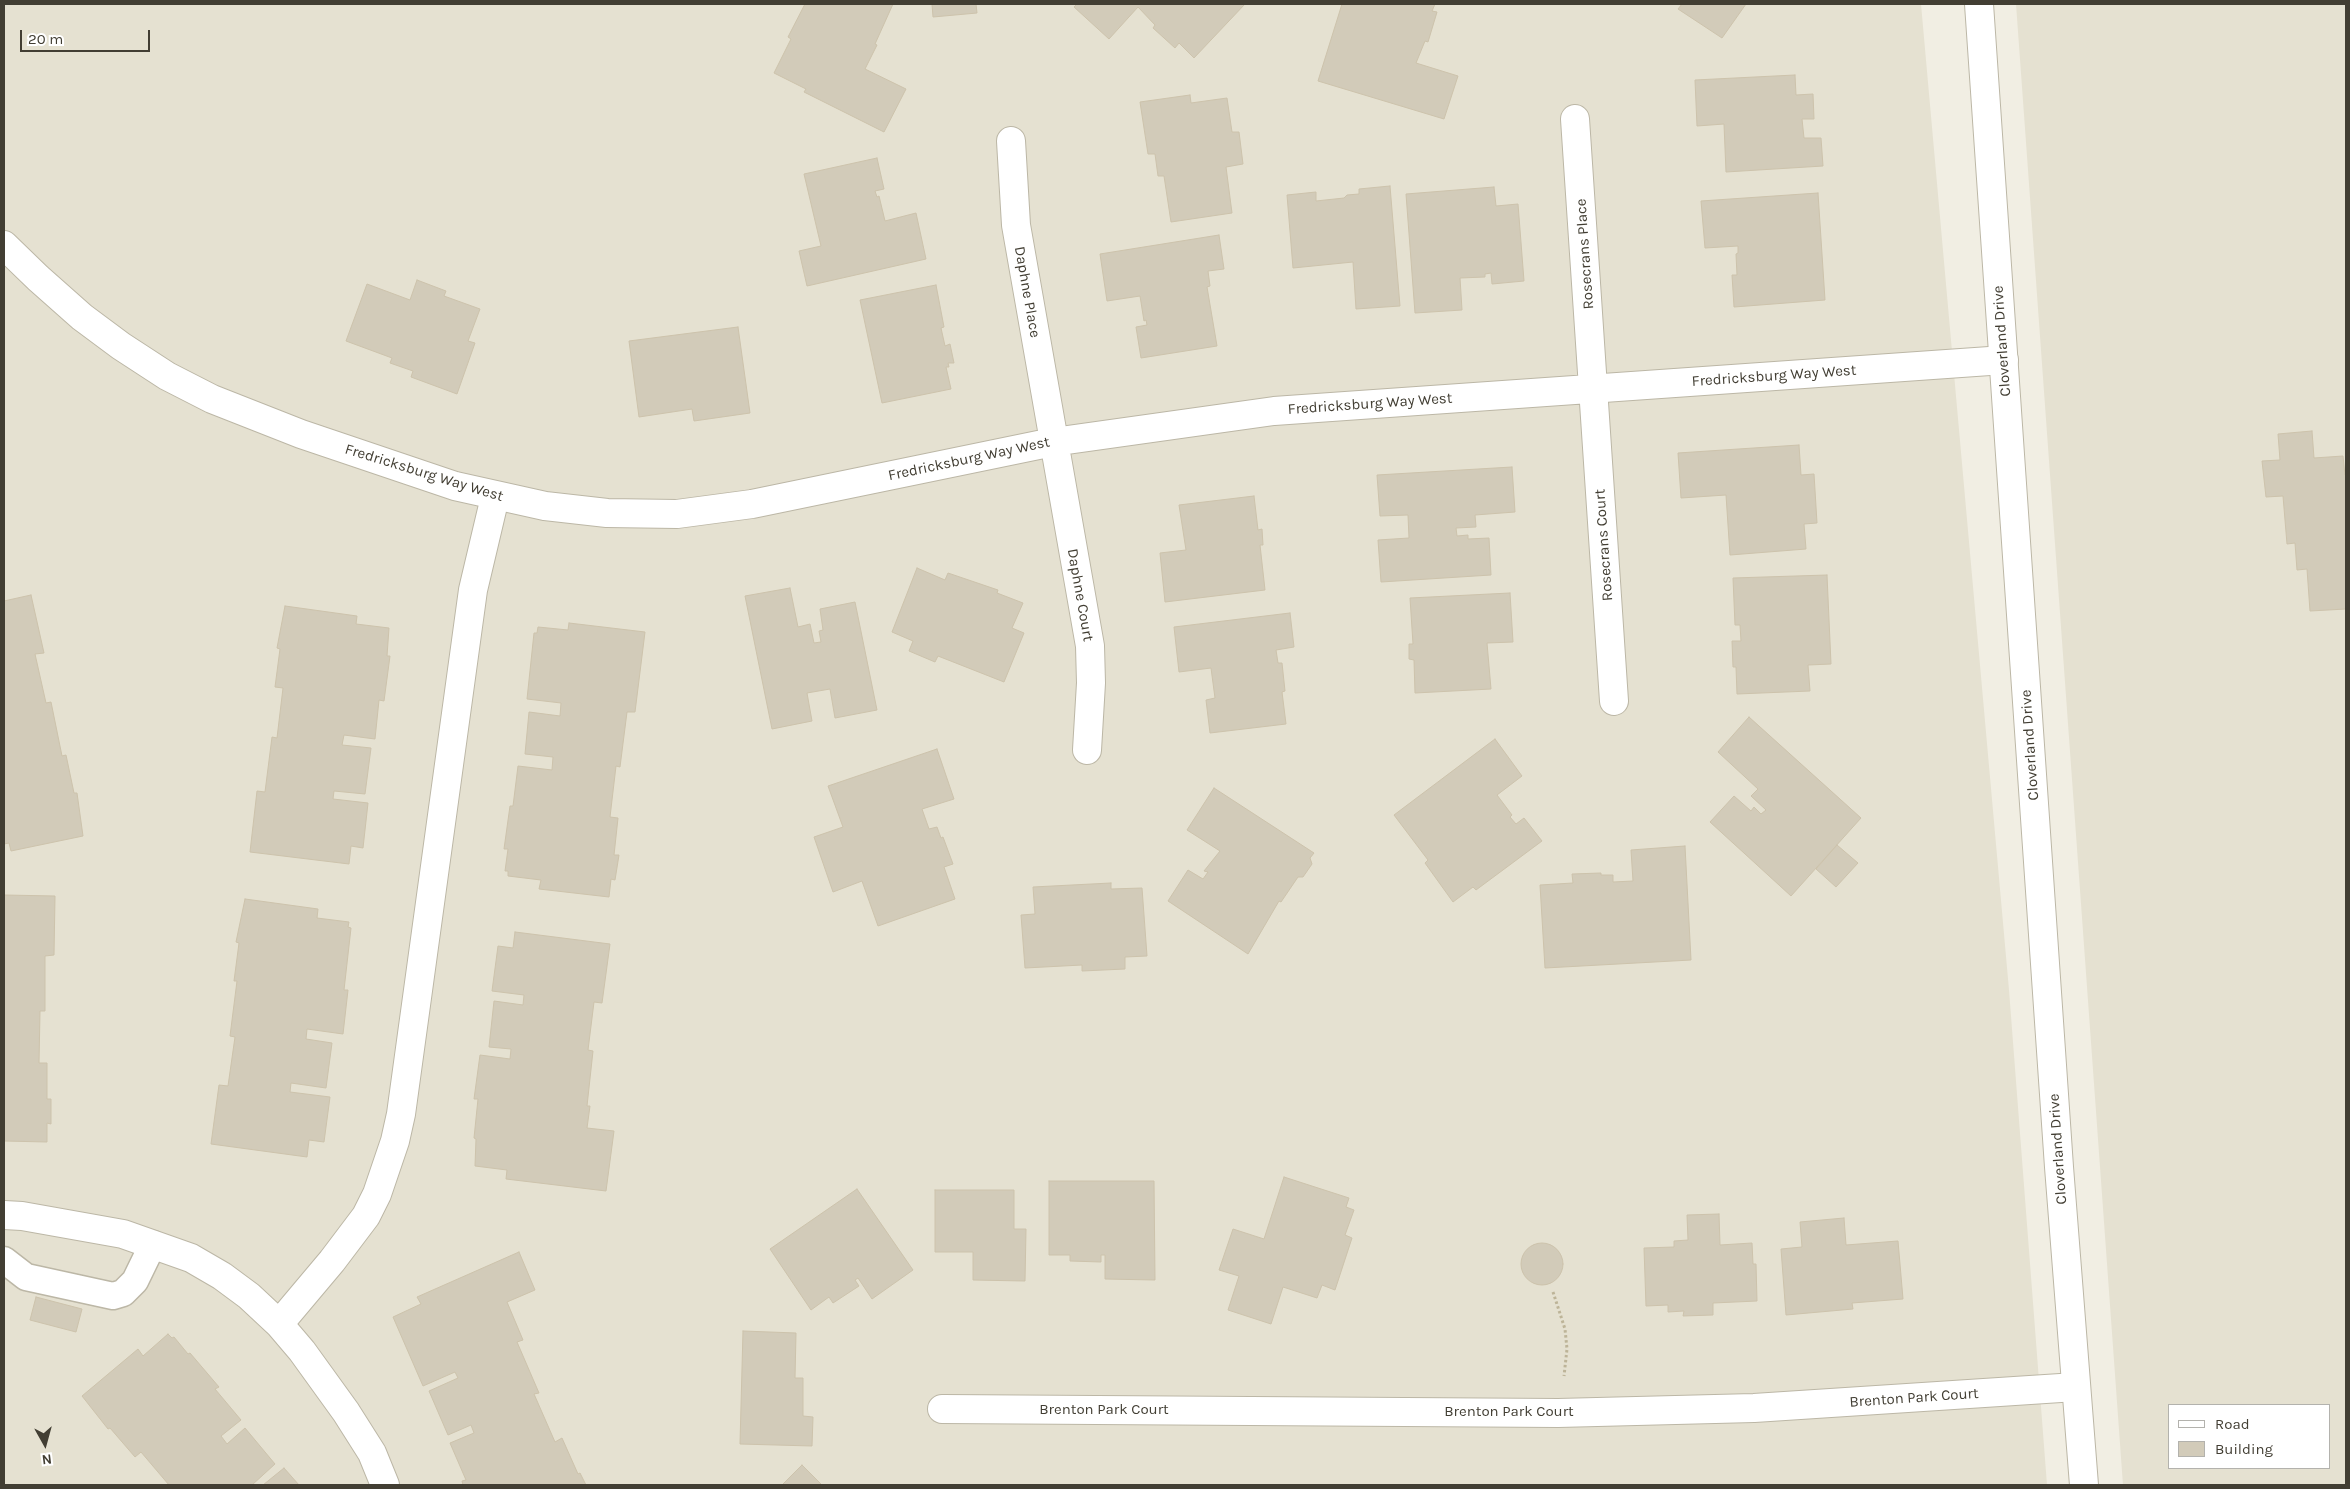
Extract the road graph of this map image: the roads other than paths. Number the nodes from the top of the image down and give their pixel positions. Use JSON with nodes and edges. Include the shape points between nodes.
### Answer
{"nodes":[{"id":1,"x":1979,"y":4,"type":"edge"},
{"id":2,"x":1575,"y":119,"type":"dead end"},
{"id":3,"x":1011,"y":141,"type":"dead end"},
{"id":4,"x":4,"y":245,"type":"edge"},
{"id":5,"x":2004,"y":360,"type":"junction"},
{"id":6,"x":1594,"y":389,"type":"junction"},
{"id":7,"x":1053,"y":442,"type":"junction"},
{"id":8,"x":495,"y":496,"type":"junction"},
{"id":9,"x":1614,"y":701,"type":"dead end"},
{"id":10,"x":1087,"y":750,"type":"dead end"},
{"id":11,"x":4,"y":1215,"type":"edge"},
{"id":12,"x":153,"y":1244,"type":"junction"},
{"id":13,"x":4,"y":1260,"type":"edge"},
{"id":14,"x":279,"y":1324,"type":"junction"},
{"id":15,"x":2076,"y":1387,"type":"junction"},
{"id":16,"x":942,"y":1409,"type":"dead end"},
{"id":17,"x":386,"y":1485,"type":"edge"},
{"id":18,"x":2084,"y":1485,"type":"edge"}],
"edges":[{"from":1,"to":5,"type":"street","name":"Cloverland Drive"},
{"from":2,"to":6,"type":"street","name":"Rosecrans Place"},
{"from":3,"to":7,"type":"street","name":"Daphne Place","via":[[1016,225]]},
{"from":4,"to":8,"type":"street","name":"Fredricksburg Way West","via":[[82,317],[167,376],[212,399],[301,434]]},
{"from":5,"to":6,"type":"street","name":"Fredricksburg Way West"},
{"from":5,"to":15,"type":"street","name":"Cloverland Drive"},
{"from":6,"to":7,"type":"street","name":"Fredricksburg Way West","via":[[1274,411]]},
{"from":6,"to":9,"type":"street","name":"Rosecrans Court"},
{"from":7,"to":8,"type":"street","name":"Fredricksburg Way West","via":[[752,504],[677,514],[582,511]]},
{"from":7,"to":10,"type":"street","name":"Daphne Court","via":[[1090,646]]},
{"from":8,"to":14,"type":"street","via":[[473,590],[401,1114],[394,1141],[377,1194],[366,1216]]},
{"from":11,"to":12,"type":"street","via":[[123,1234]]},
{"from":12,"to":13,"type":"lane","via":[[135,1281],[123,1293],[113,1296],[26,1277]]},
{"from":12,"to":14,"type":"street","via":[[191,1258],[222,1276]]},
{"from":14,"to":17,"type":"street","via":[[346,1412],[372,1453]]},
{"from":15,"to":16,"type":"street","name":"Brenton Park Court","via":[[1754,1408],[1558,1413]]},
{"from":15,"to":18,"type":"street","name":"Cloverland Drive"}]}
